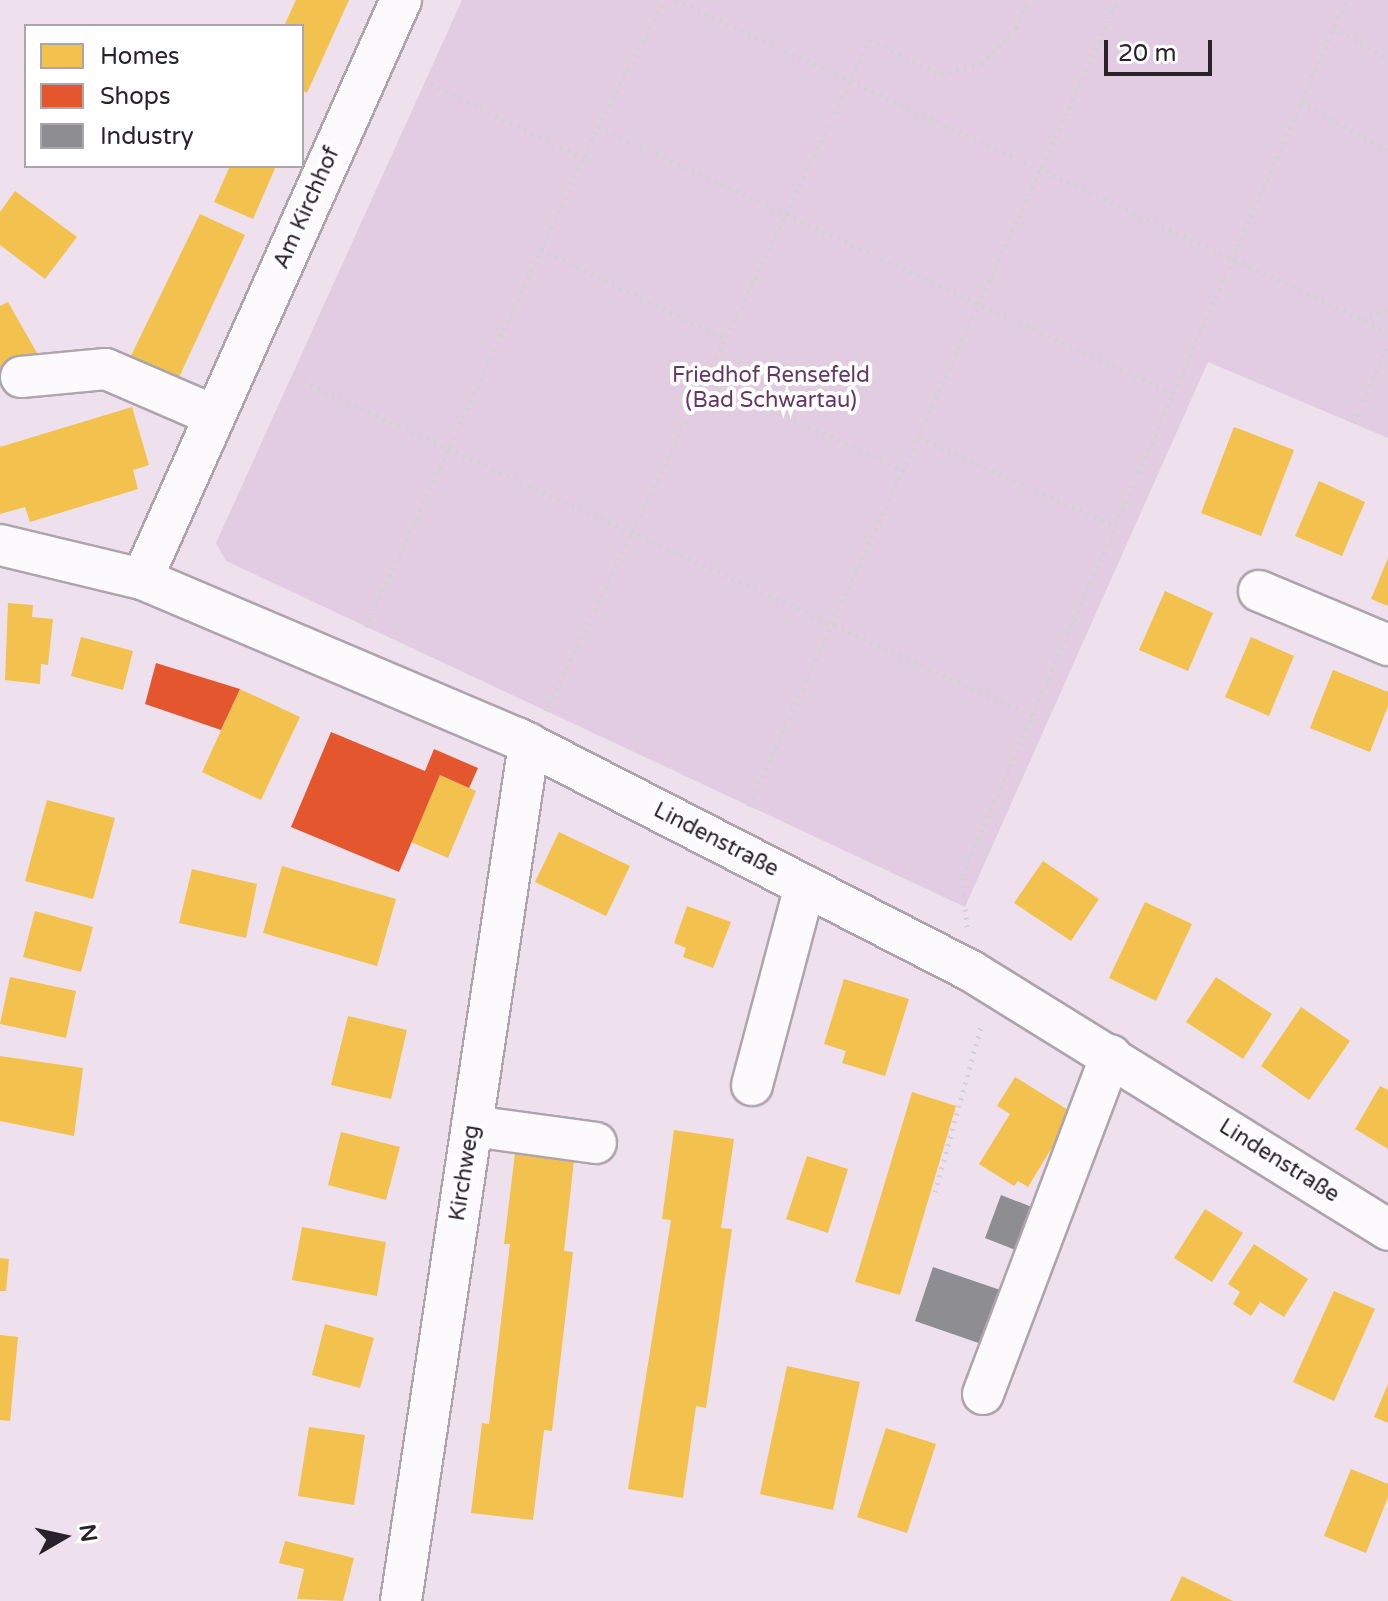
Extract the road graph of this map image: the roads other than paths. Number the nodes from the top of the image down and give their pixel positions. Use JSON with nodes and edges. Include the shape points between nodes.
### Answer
{"nodes":[{"id":1,"x":401,"y":0,"type":"edge"},
{"id":2,"x":21,"y":377,"type":"dead end"},
{"id":3,"x":213,"y":415,"type":"junction"},
{"id":4,"x":0,"y":545,"type":"edge"},
{"id":5,"x":142,"y":579,"type":"junction"},
{"id":6,"x":1259,"y":591,"type":"dead end"},
{"id":7,"x":1388,"y":645,"type":"edge"},
{"id":8,"x":529,"y":744,"type":"junction"},
{"id":9,"x":805,"y":886,"type":"junction"},
{"id":10,"x":1111,"y":1055,"type":"junction"},
{"id":11,"x":752,"y":1085,"type":"dead end"},
{"id":12,"x":472,"y":1126,"type":"junction"},
{"id":13,"x":596,"y":1143,"type":"dead end"},
{"id":14,"x":1388,"y":1230,"type":"edge"},
{"id":15,"x":983,"y":1394,"type":"dead end"},
{"id":16,"x":401,"y":1601,"type":"edge"}],
"edges":[{"from":1,"to":3,"type":"street","name":"Am Kirchhof"},
{"from":2,"to":3,"type":"street","via":[[106,369]]},
{"from":3,"to":5,"type":"street","name":"Am Kirchhof"},
{"from":4,"to":5,"type":"street","name":"Lindenstraße"},
{"from":5,"to":8,"type":"street","name":"Lindenstraße"},
{"from":6,"to":7,"type":"street"},
{"from":8,"to":9,"type":"street","name":"Lindenstraße"},
{"from":8,"to":12,"type":"street","name":"Kirchweg"},
{"from":9,"to":10,"type":"street","name":"Lindenstraße","via":[[982,978]]},
{"from":9,"to":11,"type":"street"},
{"from":10,"to":14,"type":"street","name":"Lindenstraße"},
{"from":10,"to":15,"type":"street"},
{"from":12,"to":13,"type":"street"},
{"from":12,"to":16,"type":"street","name":"Kirchweg"}]}
